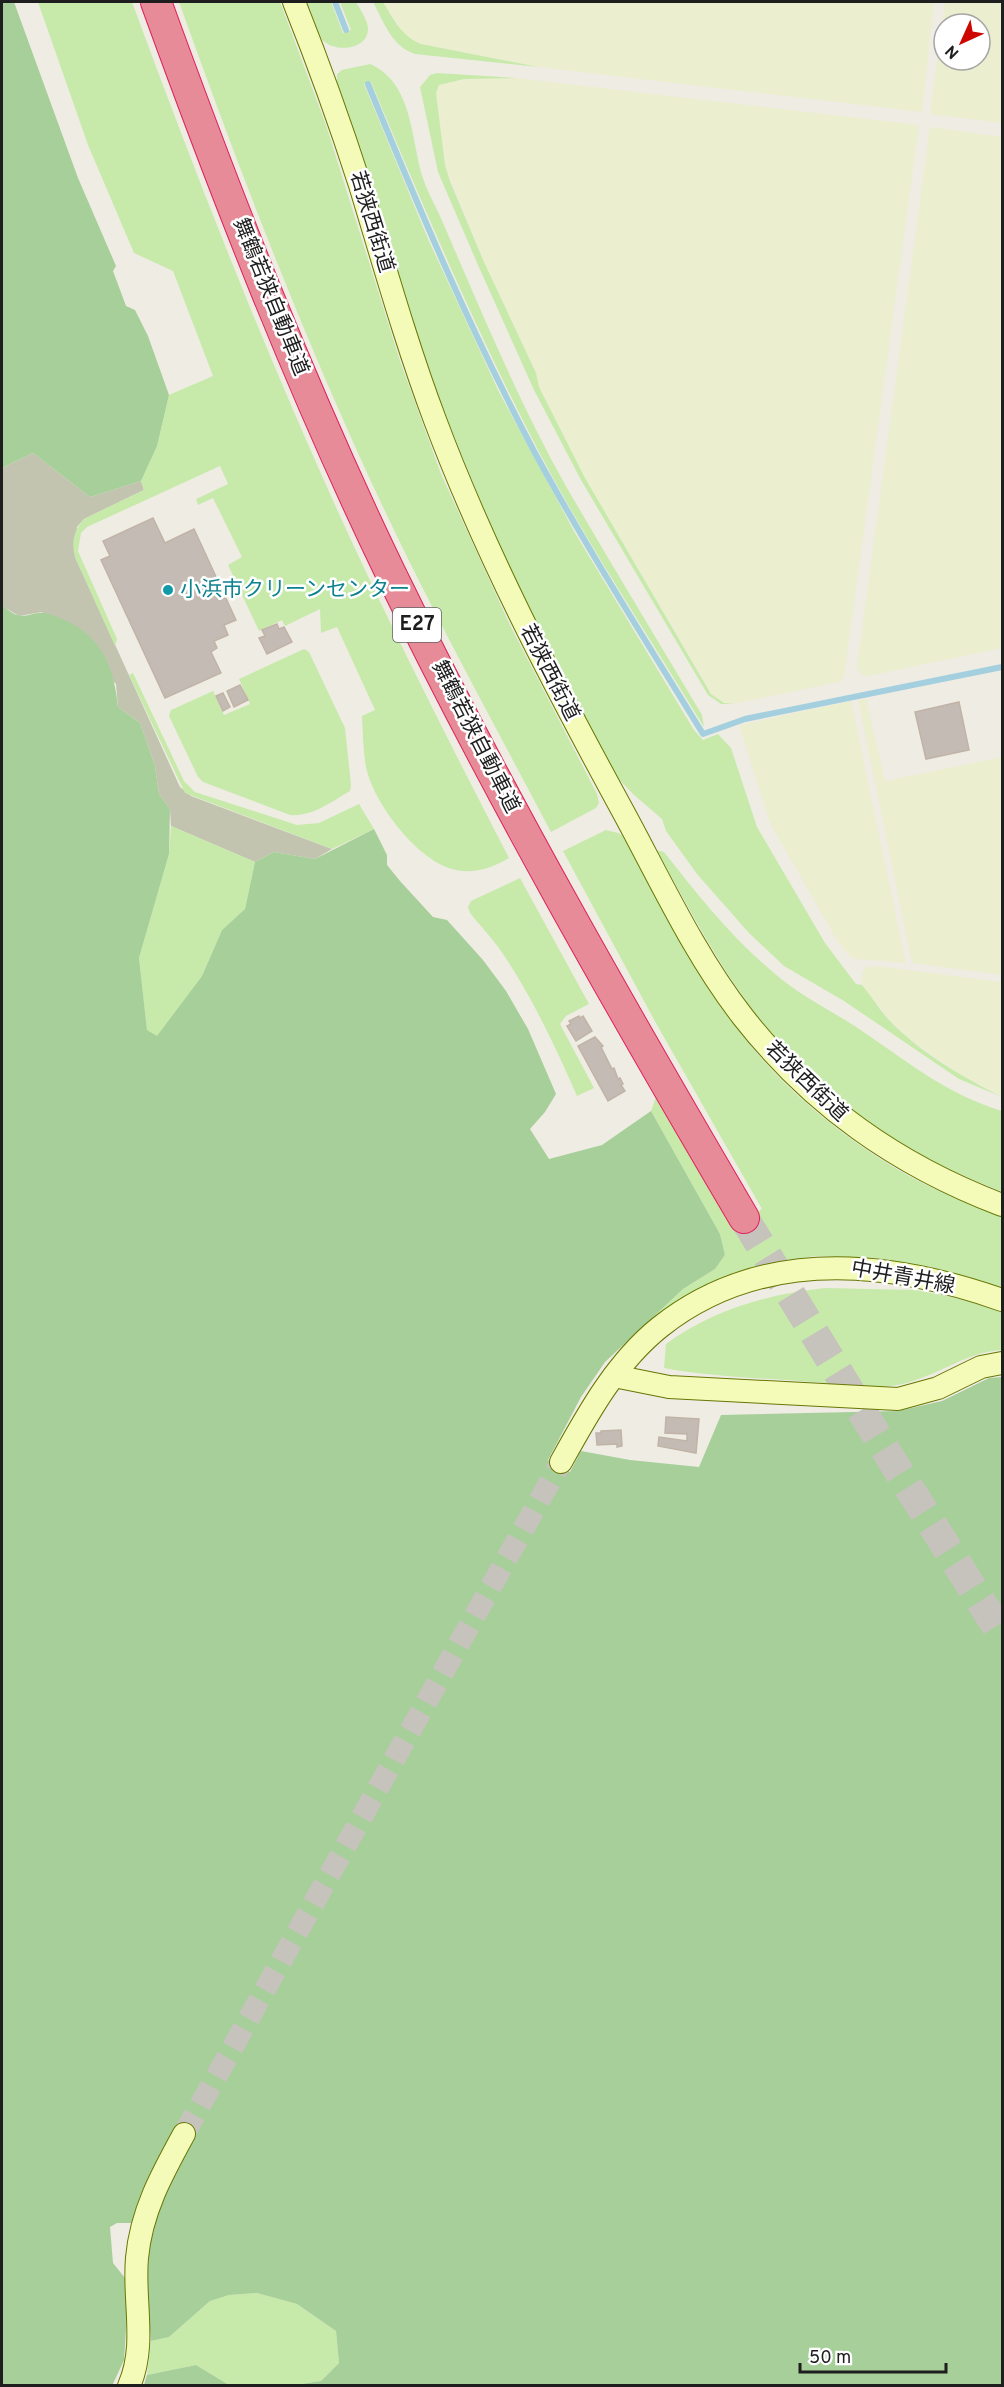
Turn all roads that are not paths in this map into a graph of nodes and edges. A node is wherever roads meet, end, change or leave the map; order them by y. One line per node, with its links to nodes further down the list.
1 (156, 2): 4 (highway, 舞鶴若狭自動車道 / E27)
2 (294, 2): 3 (street, 若狭西街道)
3 (1002, 1205)
4 (744, 1218)
5 (1002, 1300): 7 (street, 中井青井線)
6 (1002, 1363): 7 (street)
7 (614, 1376): 8 (street, 中井青井線)
8 (561, 1462)
9 (184, 2134): 10 (street)
10 (129, 2385)

